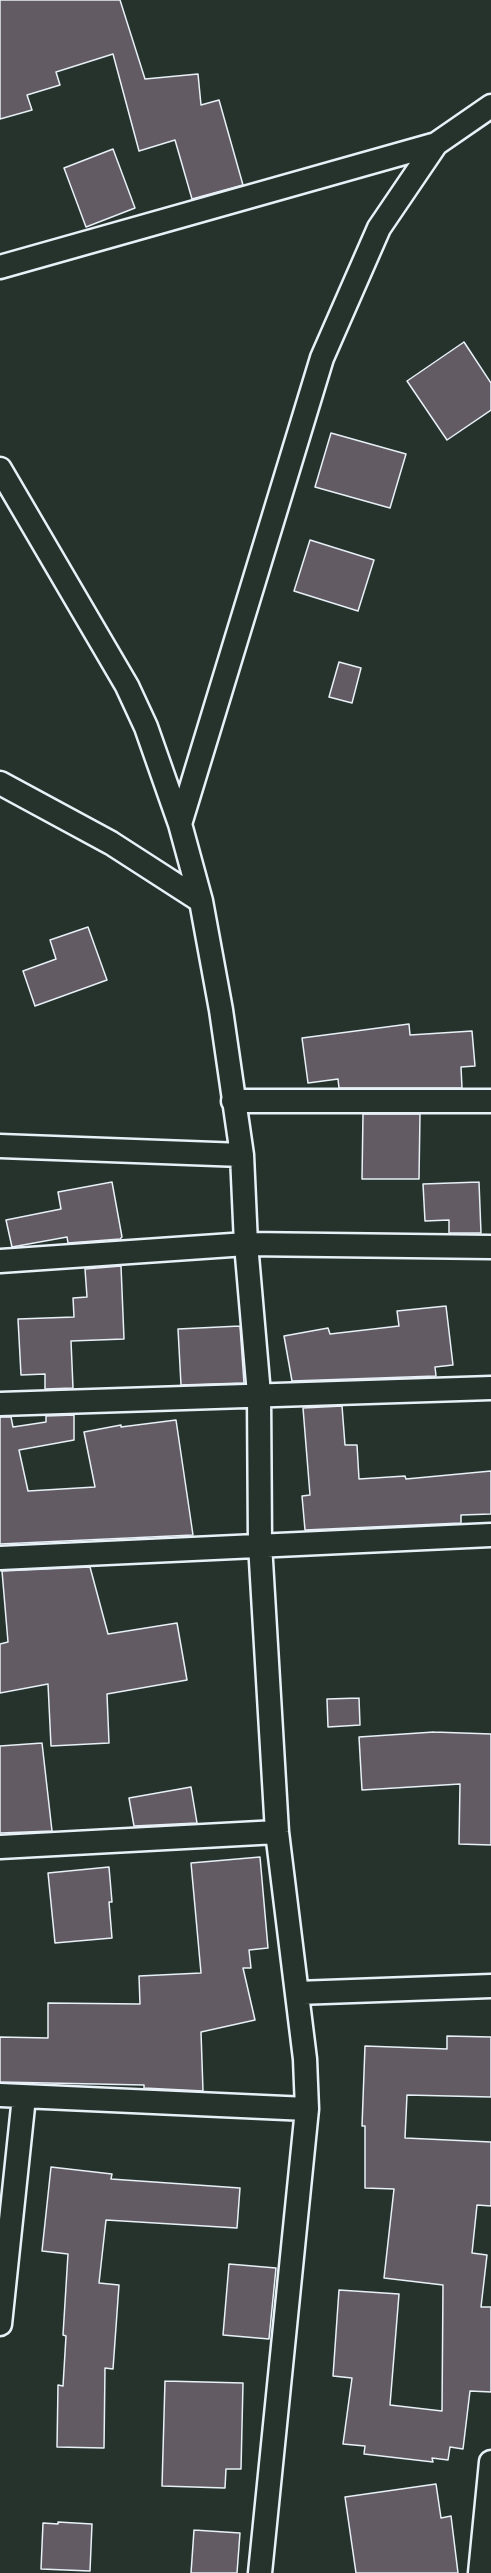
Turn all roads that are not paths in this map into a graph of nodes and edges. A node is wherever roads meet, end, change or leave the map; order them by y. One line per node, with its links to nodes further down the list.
1 (491, 106): 2 (street)
2 (436, 144): 3 (street); 6 (street)
3 (0, 267)
4 (0, 470): 6 (street)
5 (0, 783): 7 (street)
6 (180, 824): 7 (street)
7 (201, 901): 8 (street)
8 (233, 1101): 9 (street); 11 (street)
9 (491, 1101)
10 (0, 1146): 11 (street)
11 (242, 1155): 12 (street)
12 (246, 1245): 13 (street); 14 (street); 16 (street)
13 (491, 1248)
14 (0, 1261)
15 (491, 1389): 16 (street)
16 (259, 1395): 17 (street); 19 (street)
17 (0, 1404)
18 (491, 1535): 19 (street)
19 (260, 1544): 20 (street); 21 (street)
20 (0, 1558)
21 (277, 1832): 22 (street); 24 (street)
22 (0, 1847)
23 (491, 1986): 24 (street)
24 (297, 1993): 27 (street)
25 (0, 2095): 26 (street)
26 (24, 2097): 27 (street); 28 (street)
27 (307, 2109): 30 (street)
28 (0, 2324)
29 (491, 2462): 31 (street)
30 (260, 2573)
31 (480, 2573)

